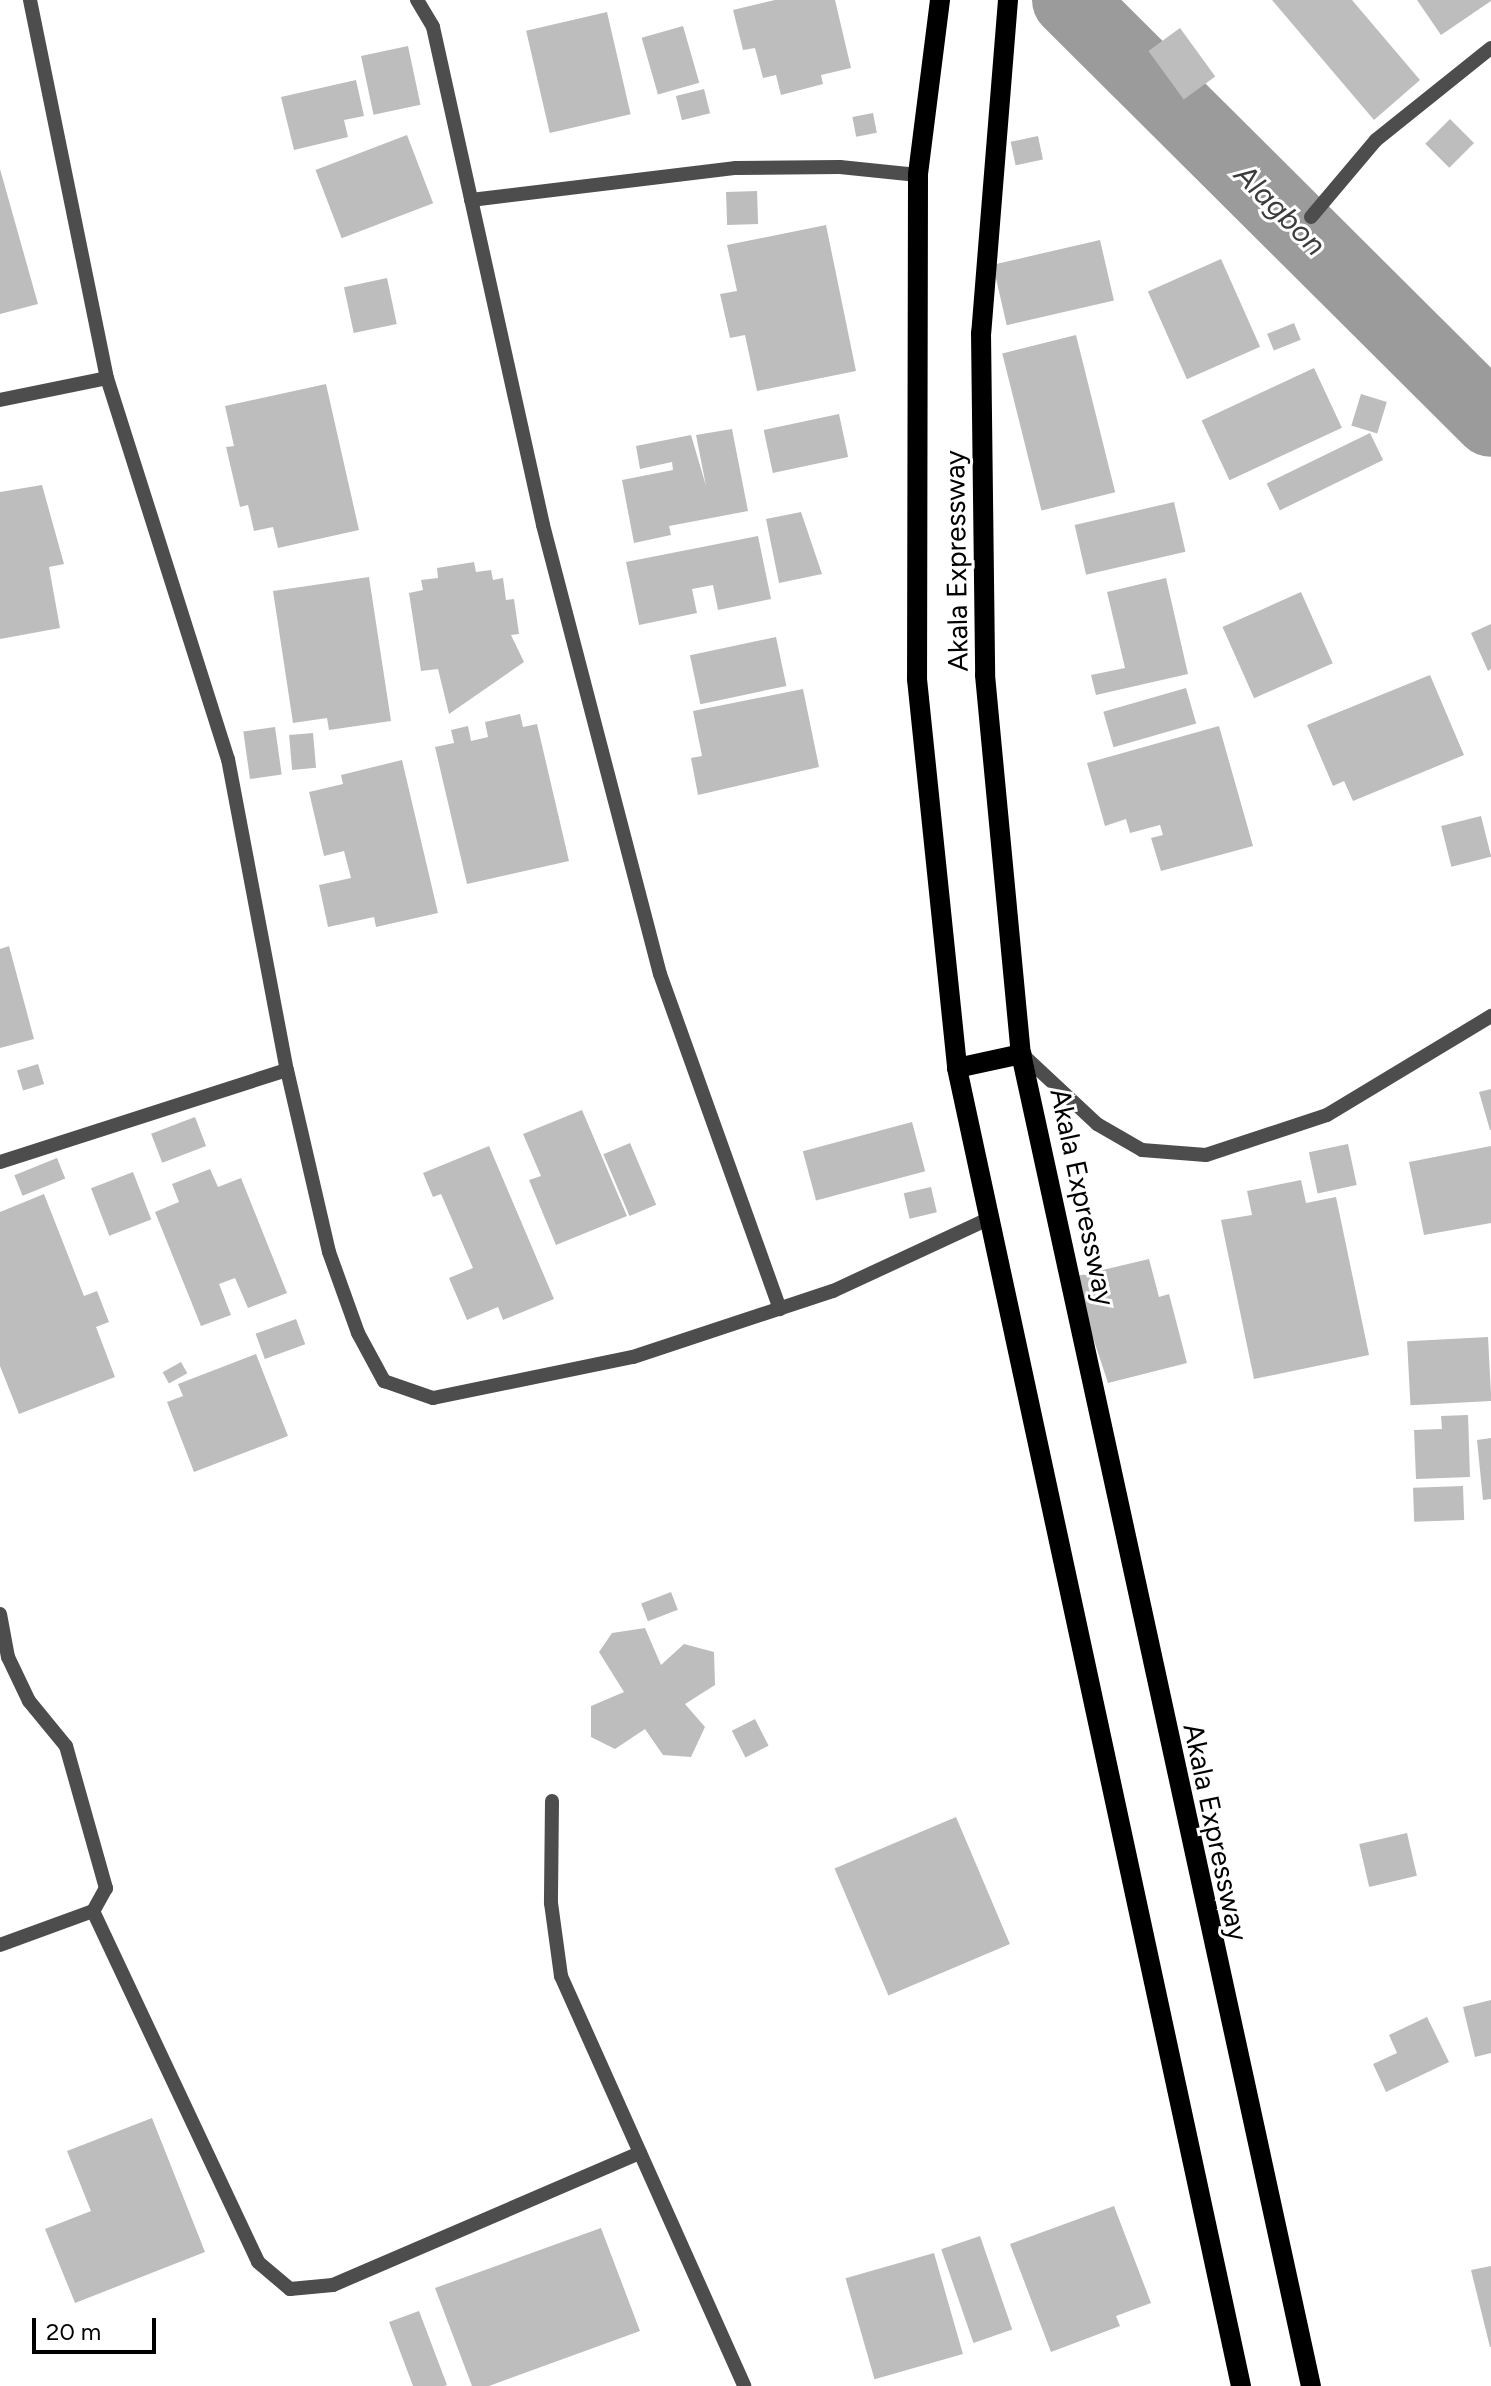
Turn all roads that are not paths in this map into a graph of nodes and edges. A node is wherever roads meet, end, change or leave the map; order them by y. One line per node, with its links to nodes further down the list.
1 (30, 0): 9 (street)
2 (417, 0): 7 (street)
3 (940, 0): 6 (main road, Akala Expressway)
4 (1008, 1): 12 (main road, Akala Expressway)
5 (1491, 48): 8 (street)
6 (918, 175): 7 (street); 13 (main road, Akala Expressway)
7 (471, 200): 17 (street)
8 (1311, 217)
9 (107, 378): 10 (street); 14 (street)
10 (0, 400)
11 (1491, 1016): 12 (street)
12 (1021, 1054): 13 (main road); 26 (main road, Akala Expressway)
13 (957, 1068): 16 (main road, Akala Expressway)
14 (287, 1070): 15 (street); 17 (street)
15 (0, 1162)
16 (986, 1220): 17 (street); 25 (main road, Akala Expressway)
17 (780, 1309)
18 (0, 1614): 19 (street)
19 (4, 1651): 21 (street)
20 (552, 1801): 23 (street)
21 (93, 1911): 22 (street); 23 (street)
22 (0, 1945)
23 (640, 2153): 24 (street)
24 (744, 2386)
25 (1241, 2386)
26 (1311, 2386)

